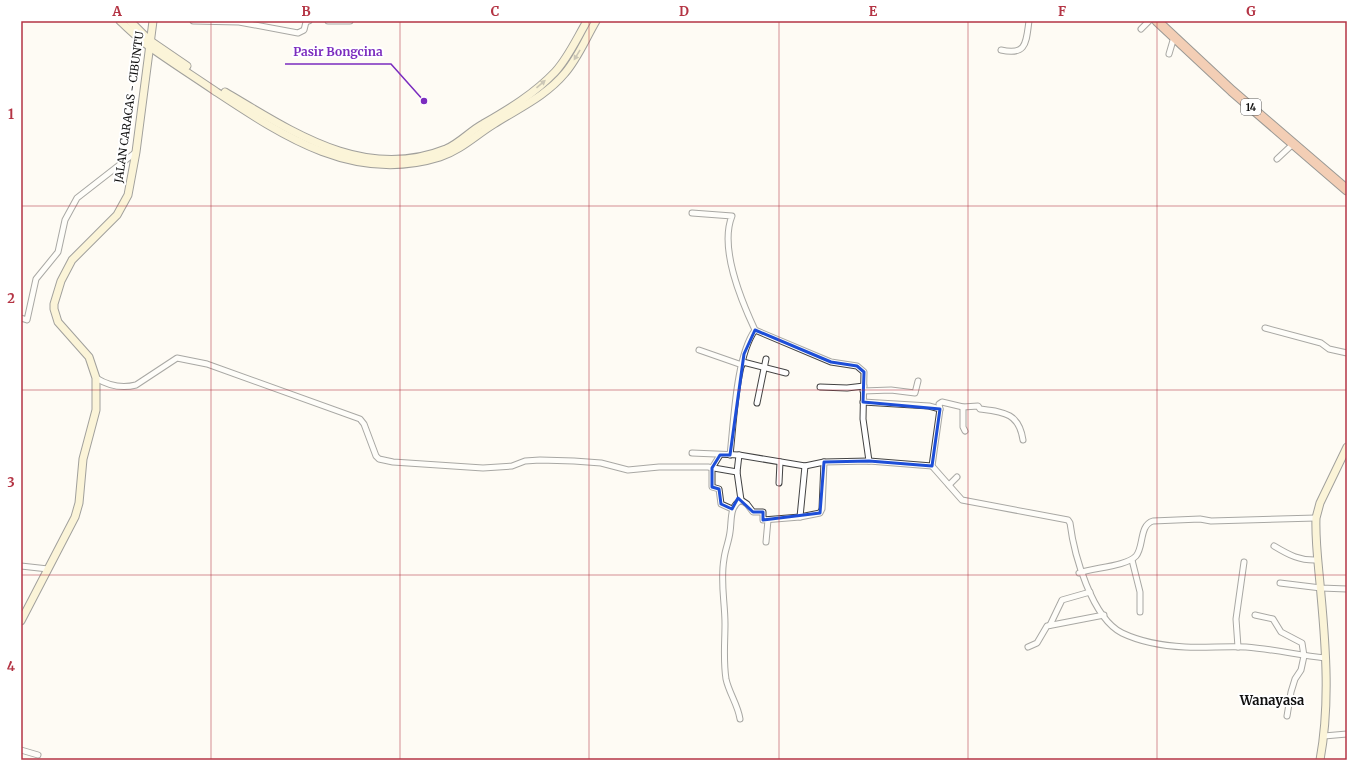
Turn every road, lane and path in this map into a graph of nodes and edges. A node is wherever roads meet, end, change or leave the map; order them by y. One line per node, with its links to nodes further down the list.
1 (120, 21): 16 (main road)
2 (130, 21): 16 (main road)
3 (152, 21): 16 (main road, JALAN CARACAS - CIBUNTU)
4 (193, 21): 5 (street)
5 (309, 21)
6 (328, 21): 13 (street)
7 (350, 21): 13 (street)
8 (587, 21): 16 (main road, one-way to 8)
9 (596, 21): 16 (main road, one-way to 16)
10 (1029, 21): 17 (street)
11 (1149, 21): 14 (street)
12 (1157, 21): 15 (highway, 14)
13 (342, 22)
14 (1141, 29)
15 (1174, 36): 18 (street); 19 (highway, 14)
16 (149, 43): 20 (main road, JALAN CARACAS - CIBUNTU)
17 (1001, 50)
18 (1169, 54)
19 (1293, 144): 21 (street); 22 (highway, 14)
20 (136, 152): 24 (street); 33 (main road, JALAN CARACAS - CIBUNTU)
21 (1277, 159)
22 (1347, 190)
23 (692, 213): 26 (street)
24 (21, 318)
25 (1265, 328): 28 (street)
26 (755, 330): 30 (street); 36 (street)
27 (698, 350): 30 (street)
28 (1347, 353)
29 (766, 358): 31 (street)
30 (742, 364): 31 (street); 46 (street)
31 (764, 367): 32 (street); 38 (street)
32 (786, 373)
33 (96, 378): 53 (street); 69 (main road, JALAN CARACAS - CIBUNTU)
34 (918, 381): 36 (street)
35 (820, 387): 36 (street)
36 (864, 389): 37 (street)
37 (863, 402): 40 (street); 48 (street)
38 (757, 404)
39 (963, 407): 40 (street); 41 (street); 42 (street)
40 (940, 409): 52 (street)
41 (965, 431)
42 (1023, 440)
43 (1347, 447): 61 (main road)
44 (692, 453): 45 (street)
45 (720, 455): 46 (street); 53 (street)
46 (730, 455): 47 (street)
47 (739, 455): 49 (street); 54 (street)
48 (868, 461): 50 (street); 52 (street)
49 (780, 462): 51 (street); 56 (street)
50 (824, 462): 51 (street); 60 (street)
51 (805, 466): 60 (street)
52 (932, 466): 57 (street)
53 (712, 468): 54 (street); 59 (street)
54 (737, 472): 58 (street)
55 (957, 477): 57 (street)
56 (779, 483)
57 (949, 485): 70 (street)
58 (741, 500): 59 (street); 62 (street)
59 (732, 509): 85 (street)
60 (800, 517): 62 (street)
61 (1316, 518): 65 (street); 66 (main road)
62 (768, 520): 63 (street)
63 (766, 542)
64 (1274, 546): 66 (street)
65 (1132, 560): 70 (street); 75 (street)
66 (1318, 560): 72 (main road)
67 (1244, 562): 81 (street)
68 (21, 566): 69 (street)
69 (48, 569): 78 (main road, JALAN CARACAS - CIBUNTU)
70 (1079, 573): 74 (street)
71 (1280, 583): 72 (street)
72 (1321, 588): 73 (street); 83 (main road)
73 (1347, 589)
74 (1090, 592): 76 (street); 79 (street)
75 (1140, 612)
76 (1104, 615): 79 (street); 81 (street)
77 (1255, 615): 82 (street)
78 (21, 621)
79 (1050, 625): 80 (street)
80 (1028, 647)
81 (1238, 647): 82 (street)
82 (1304, 656): 83 (street); 84 (street)
83 (1324, 658): 87 (main road)
84 (1287, 716)
85 (740, 719)
86 (1347, 734): 87 (street)
87 (1324, 736): 90 (main road)
88 (21, 750): 89 (street)
89 (38, 755)
90 (1320, 760)

